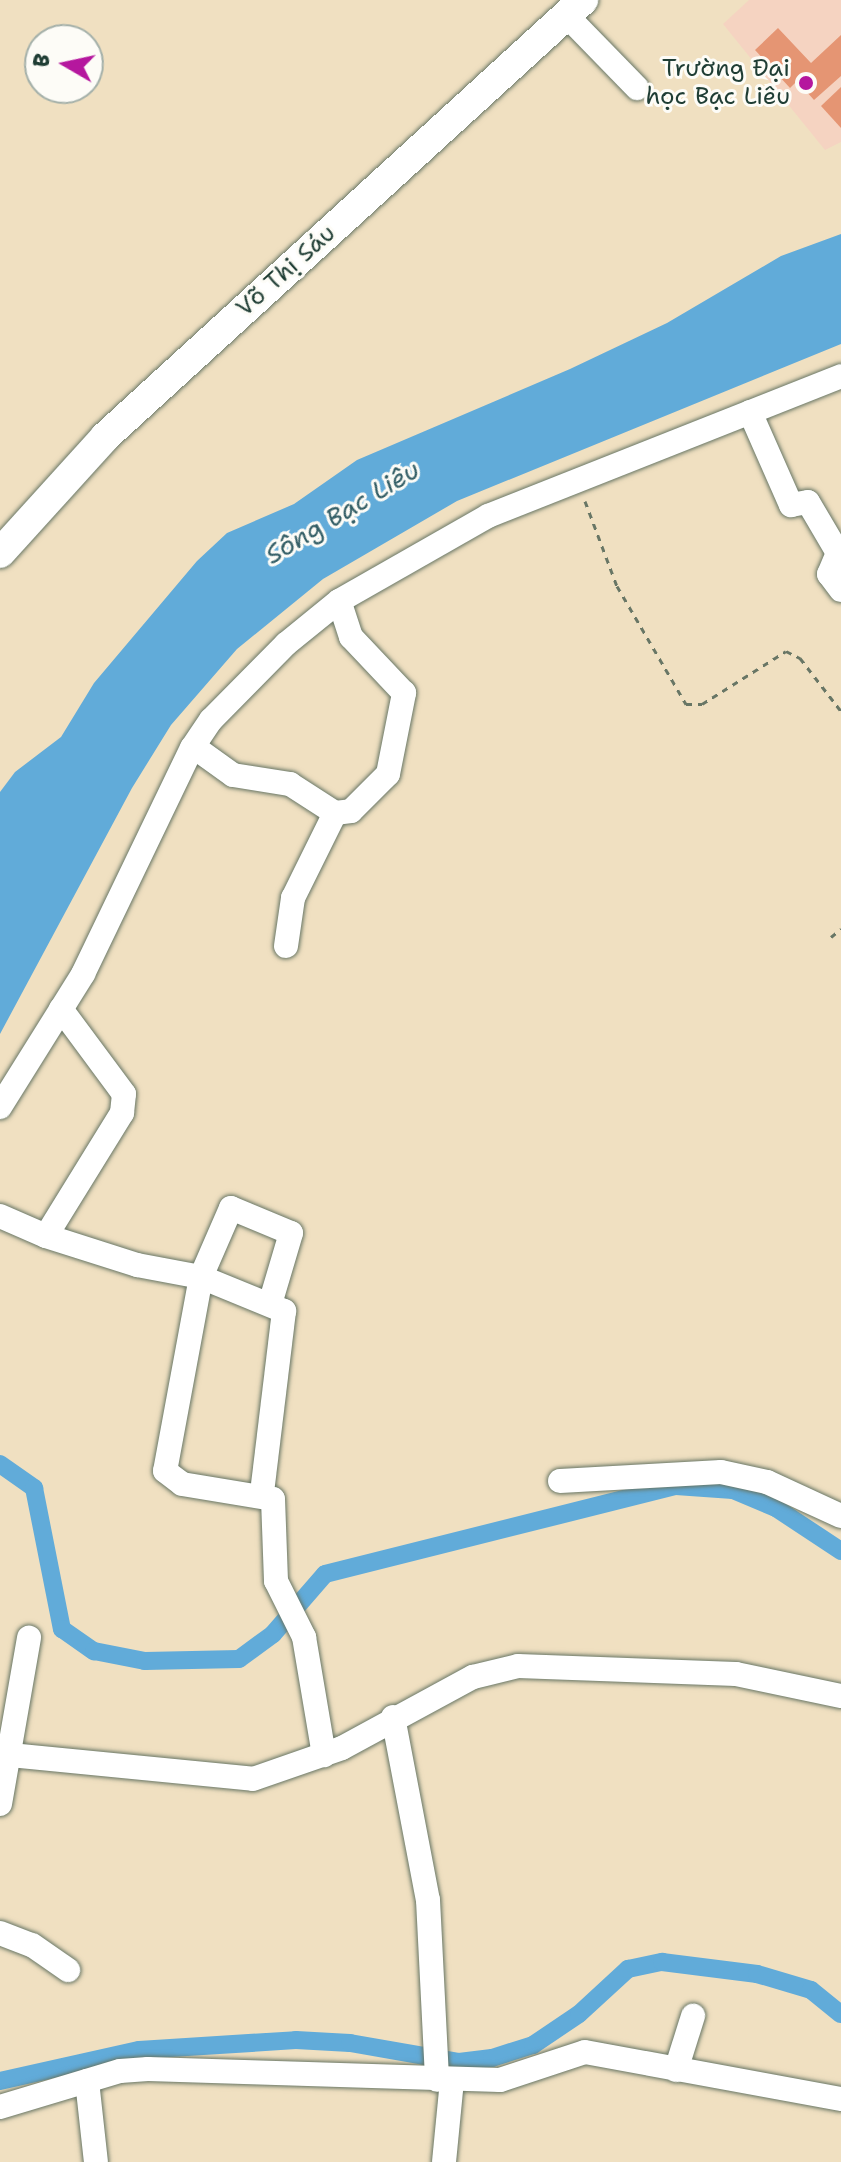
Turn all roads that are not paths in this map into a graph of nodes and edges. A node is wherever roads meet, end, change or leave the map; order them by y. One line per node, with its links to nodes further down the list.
1 (575, 8): 2 (street); 5 (main road, Võ Thị Sáu)
2 (637, 88)
3 (841, 376): 4 (street)
4 (750, 412): 6 (street); 7 (street)
5 (0, 553)
6 (841, 590)
7 (339, 601): 8 (street); 9 (street)
8 (194, 747): 9 (street); 11 (street)
9 (335, 813): 10 (street)
10 (286, 946)
11 (61, 1009): 12 (street); 14 (street)
12 (0, 1107)
13 (0, 1216): 14 (street)
14 (46, 1236): 15 (street)
15 (201, 1277): 16 (street); 16 (street); 18 (street)
16 (270, 1304): 18 (street)
17 (560, 1481): 19 (street)
18 (262, 1494): 24 (street)
19 (841, 1516)
20 (29, 1637): 23 (street)
21 (841, 1696): 22 (street)
22 (393, 1717): 24 (street); 29 (street)
23 (4, 1755): 24 (street); 25 (street)
24 (324, 1755)
25 (0, 1804)
26 (0, 1933): 27 (street)
27 (68, 1970)
28 (693, 2016): 30 (street)
29 (441, 2069): 30 (street); 31 (street); 35 (street)
30 (676, 2070): 32 (street)
31 (87, 2081): 33 (street); 34 (street)
32 (841, 2099)
33 (0, 2107)
34 (96, 2162)
35 (444, 2162)

